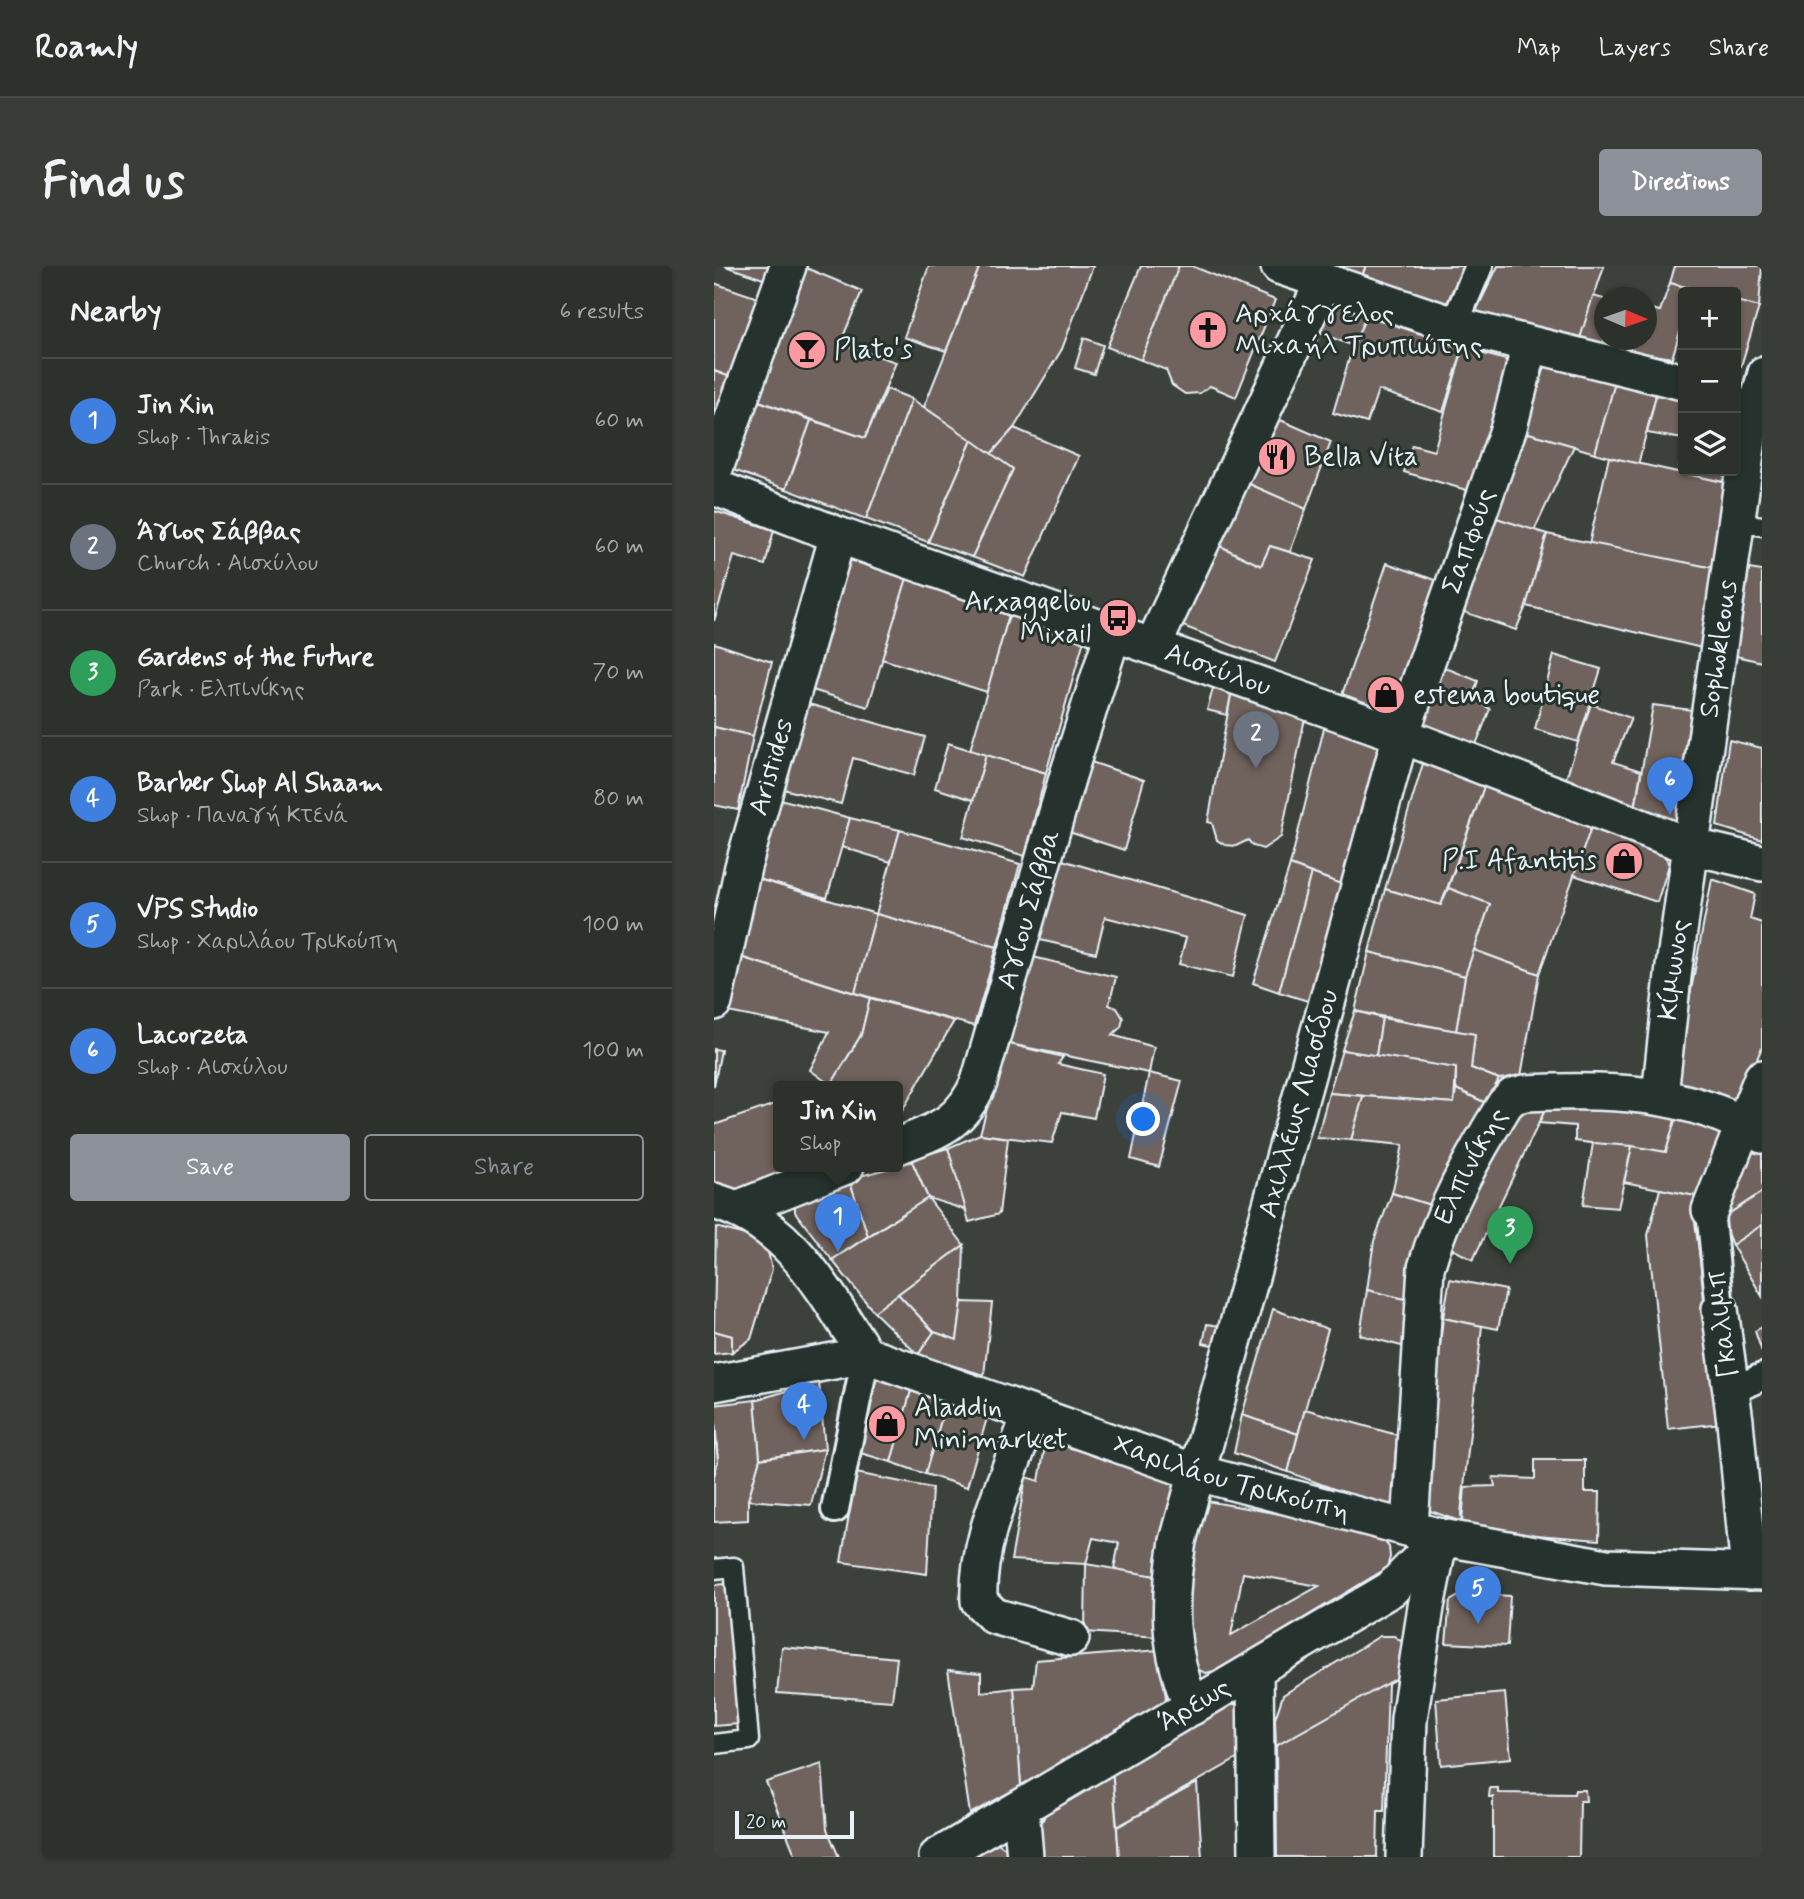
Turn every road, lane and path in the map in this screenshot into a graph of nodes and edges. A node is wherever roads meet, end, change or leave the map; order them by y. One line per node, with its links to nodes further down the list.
1 (788, 266): 10 (street)
2 (1279, 266): 4 (street)
3 (1479, 266): 5 (street)
4 (1323, 282): 5 (street); 15 (street)
5 (1454, 325): 6 (street)
6 (1530, 345): 8 (street); 16 (street, Σαπφούς)
7 (1762, 371): 9 (street, Sophokleous)
8 (1678, 381)
9 (1750, 405): 12 (street, Sophokleous)
10 (714, 471)
11 (714, 488): 13 (street, Αισχύλου)
12 (1749, 524): 17 (street, Sophokleous)
13 (838, 535): 14 (street, Αισχύλου); 19 (street, Aristides)
14 (1113, 633): 15 (street, Αισχύλου); 23 (street, Αγίου Σάββα)
15 (1153, 646): 16 (street, Αισχύλου)
16 (1401, 735): 17 (street, Αισχύλου); 33 (street, Αχιλλέως Λιασίδου)
17 (1690, 846): 18 (street, Αισχύλου); 21 (street, Κίμωνος)
18 (1762, 863)
19 (714, 1002)
20 (1762, 1078): 22 (street, Γκαλιμπ)
21 (1660, 1095): 22 (street, Ελπινίκης); 35 (street, Ελπινίκης)
22 (1753, 1129): 26 (street, Γκαλιμπ)
23 (903, 1144)
24 (827, 1172): 25 (street)
25 (727, 1204): 28 (street)
26 (1710, 1210): 27 (street, Γκαλιμπ)
27 (1720, 1309): 31 (street, Γκαλιμπ)
28 (866, 1355): 30 (street); 32 (street, Χαριλάου Τρικούπη); 34 (street)
29 (1762, 1377): 31 (street)
30 (714, 1383)
31 (1731, 1391): 37 (street, Γκαλιμπ)
32 (1031, 1414): 33 (street, Χαριλάου Τρικούπη); 38 (street)
33 (1198, 1473): 35 (street, Χαριλάου Τρικούπη); 40 (street, Αχιλλέως Λιασίδου)
34 (835, 1509)
35 (1425, 1532): 37 (street, Χαριλάου Τρικούπη); 39 (street, Άρεως); 46 (street, Ελπινίκης)
36 (714, 1569): 41 (lane)
37 (1755, 1572)
38 (1071, 1638)
39 (1255, 1670): 40 (street, Άρεως); 45 (street)
40 (1192, 1707): 42 (street, Άρεως)
41 (714, 1744)
42 (1021, 1809): 43 (street, Άρεως); 44 (street)
43 (937, 1857)
44 (1025, 1857)
45 (1257, 1857)
46 (1404, 1857)

